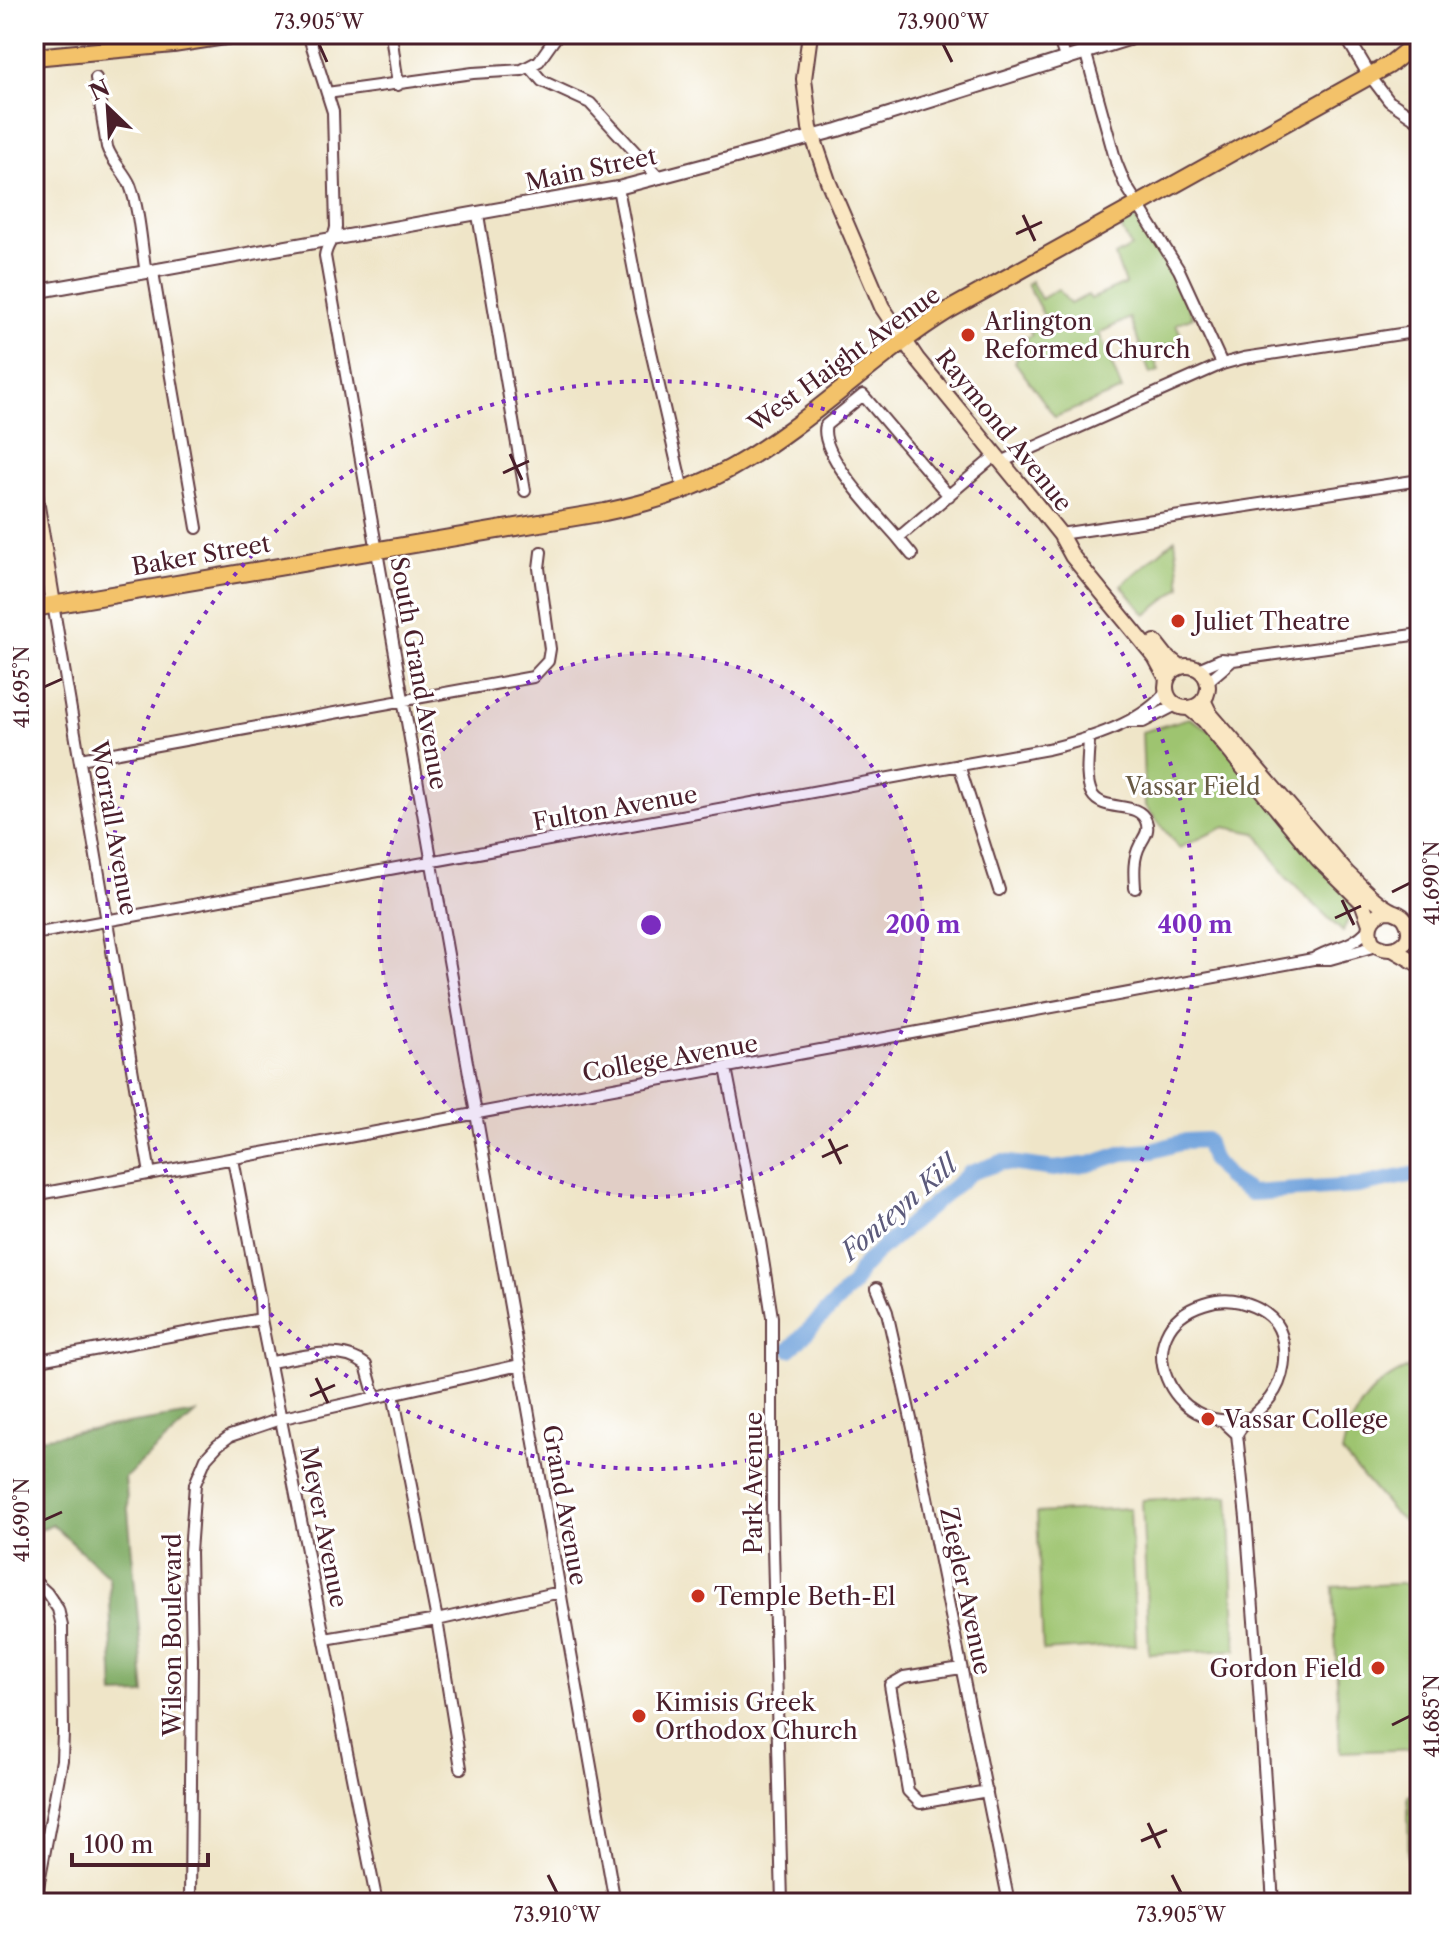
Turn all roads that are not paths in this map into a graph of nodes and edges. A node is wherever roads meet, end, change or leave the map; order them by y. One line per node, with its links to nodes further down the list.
1 (238, 34): 11 (highway)
2 (308, 34): 17 (street, South Grand Avenue)
3 (391, 34): 16 (street)
4 (558, 34): 13 (street)
5 (810, 34): 19 (main road, Raymond Avenue)
6 (1057, 34): 12 (street)
7 (1144, 34): 10 (street, Main Street)
8 (1345, 34): 14 (street)
9 (1420, 40): 14 (highway, West Haight Avenue)
10 (1086, 54): 12 (street, Main Street); 22 (street)
11 (34, 57)
12 (1066, 60): 19 (street, Main Street)
13 (530, 67): 16 (street); 20 (street)
14 (1370, 76): 18 (street); 22 (highway, West Haight Avenue)
15 (96, 78): 25 (street)
16 (398, 85): 17 (street)
17 (327, 93): 24 (street, South Grand Avenue)
18 (1420, 122)
19 (812, 137): 20 (street, Main Street); 28 (main road, Raymond Avenue)
20 (659, 178): 21 (street, Main Street)
21 (618, 188): 23 (street, Main Street); 33 (street)
22 (1138, 205): 28 (highway, West Haight Avenue); 29 (street)
23 (478, 215): 24 (street, Main Street); 34 (street)
24 (331, 241): 25 (street, Main Street); 40 (street, South Grand Avenue)
25 (150, 273): 26 (street, Main Street); 36 (street)
26 (34, 292)
27 (1420, 331): 29 (street)
28 (904, 341): 30 (main road, Raymond Avenue); 33 (highway, West Haight Avenue)
29 (1222, 364): 30 (street)
30 (998, 459): 35 (street); 37 (main road, Raymond Avenue)
31 (1420, 480): 37 (street)
32 (34, 488): 38 (main road, Worrall Avenue)
33 (683, 490): 40 (highway, West Haight Avenue)
34 (525, 491)
35 (949, 496): 39 (street); 39 (street)
36 (197, 528)
37 (1060, 534): 47 (main road, Raymond Avenue); 50 (main road, Raymond Avenue)
38 (38, 538): 43 (main road, Worrall Avenue)
39 (898, 538): 42 (street)
40 (376, 550): 43 (highway, Baker Street); 51 (street, South Grand Avenue)
41 (541, 552): 51 (street)
42 (912, 555)
43 (53, 604): 44 (highway, Baker Street); 56 (street, Worrall Avenue)
44 (34, 608)
45 (1420, 634): 46 (street)
46 (1233, 660): 48 (street); 49 (street)
47 (1180, 667): 48 (main road); 50 (main road)
48 (1198, 669): 49 (main road)
49 (1207, 682): 52 (main road)
50 (1167, 686): 53 (main road); 54 (street, Fulton Avenue)
51 (403, 700): 56 (street); 58 (street, South Grand Avenue)
52 (1203, 700): 53 (main road); 61 (main road)
53 (1183, 706): 54 (street, Fulton Avenue); 63 (main road)
54 (1126, 722): 55 (street, Fulton Avenue)
55 (1089, 737): 57 (street, Fulton Avenue); 59 (street)
56 (80, 759): 62 (street, Worrall Avenue)
57 (959, 765): 58 (street, Fulton Avenue); 60 (street)
58 (432, 862): 62 (street, Fulton Avenue); 72 (street, South Grand Avenue)
59 (1135, 888)
60 (999, 890)
61 (1391, 911): 63 (main road); 65 (main road)
62 (107, 922): 64 (street, Fulton Avenue); 74 (street, Worrall Avenue)
63 (1369, 926): 66 (main road); 69 (street, College Avenue)
64 (34, 934)
65 (1408, 935): 67 (main road); 68 (main road)
66 (1376, 946): 67 (main road); 69 (street, College Avenue)
67 (1394, 950): 70 (main road)
68 (1420, 954)
69 (1313, 959): 71 (street, College Avenue)
70 (1420, 965)
71 (726, 1068): 72 (street, College Avenue); 98 (street, Park Avenue)
72 (476, 1114): 73 (street, College Avenue); 80 (street, Grand Avenue)
73 (233, 1159): 74 (street, College Avenue); 77 (street, Meyer Avenue)
74 (150, 1174): 75 (street, College Avenue)
75 (34, 1195)
76 (877, 1288): 91 (street, Ziegler Avenue)
77 (261, 1319): 78 (street); 79 (street, Meyer Avenue)
78 (34, 1361)
79 (271, 1362): 82 (street); 83 (street, Meyer Avenue)
80 (520, 1365): 81 (street, Wilson Boulevard); 88 (street, Grand Avenue)
81 (393, 1393): 82 (street, Wilson Boulevard); 89 (street)
82 (375, 1397): 83 (street, Wilson Boulevard)
83 (283, 1418): 90 (street, Meyer Avenue); 95 (street, Wilson Boulevard)
84 (1247, 1418): 85 (street); 85 (street); 86 (street)
85 (1224, 1422): 86 (street)
86 (1237, 1434): 100 (street)
87 (34, 1581): 94 (street)
88 (560, 1592): 89 (street); 97 (street, Grand Avenue)
89 (437, 1620): 90 (street); 92 (street)
90 (325, 1639): 96 (street, Meyer Avenue)
91 (961, 1668): 93 (street, Ziegler Avenue); 93 (street)
92 (461, 1768)
93 (987, 1791): 99 (street, Ziegler Avenue)
94 (35, 1903)
95 (190, 1903)
96 (377, 1903)
97 (615, 1903)
98 (782, 1903)
99 (1009, 1903)
100 (1273, 1903)

